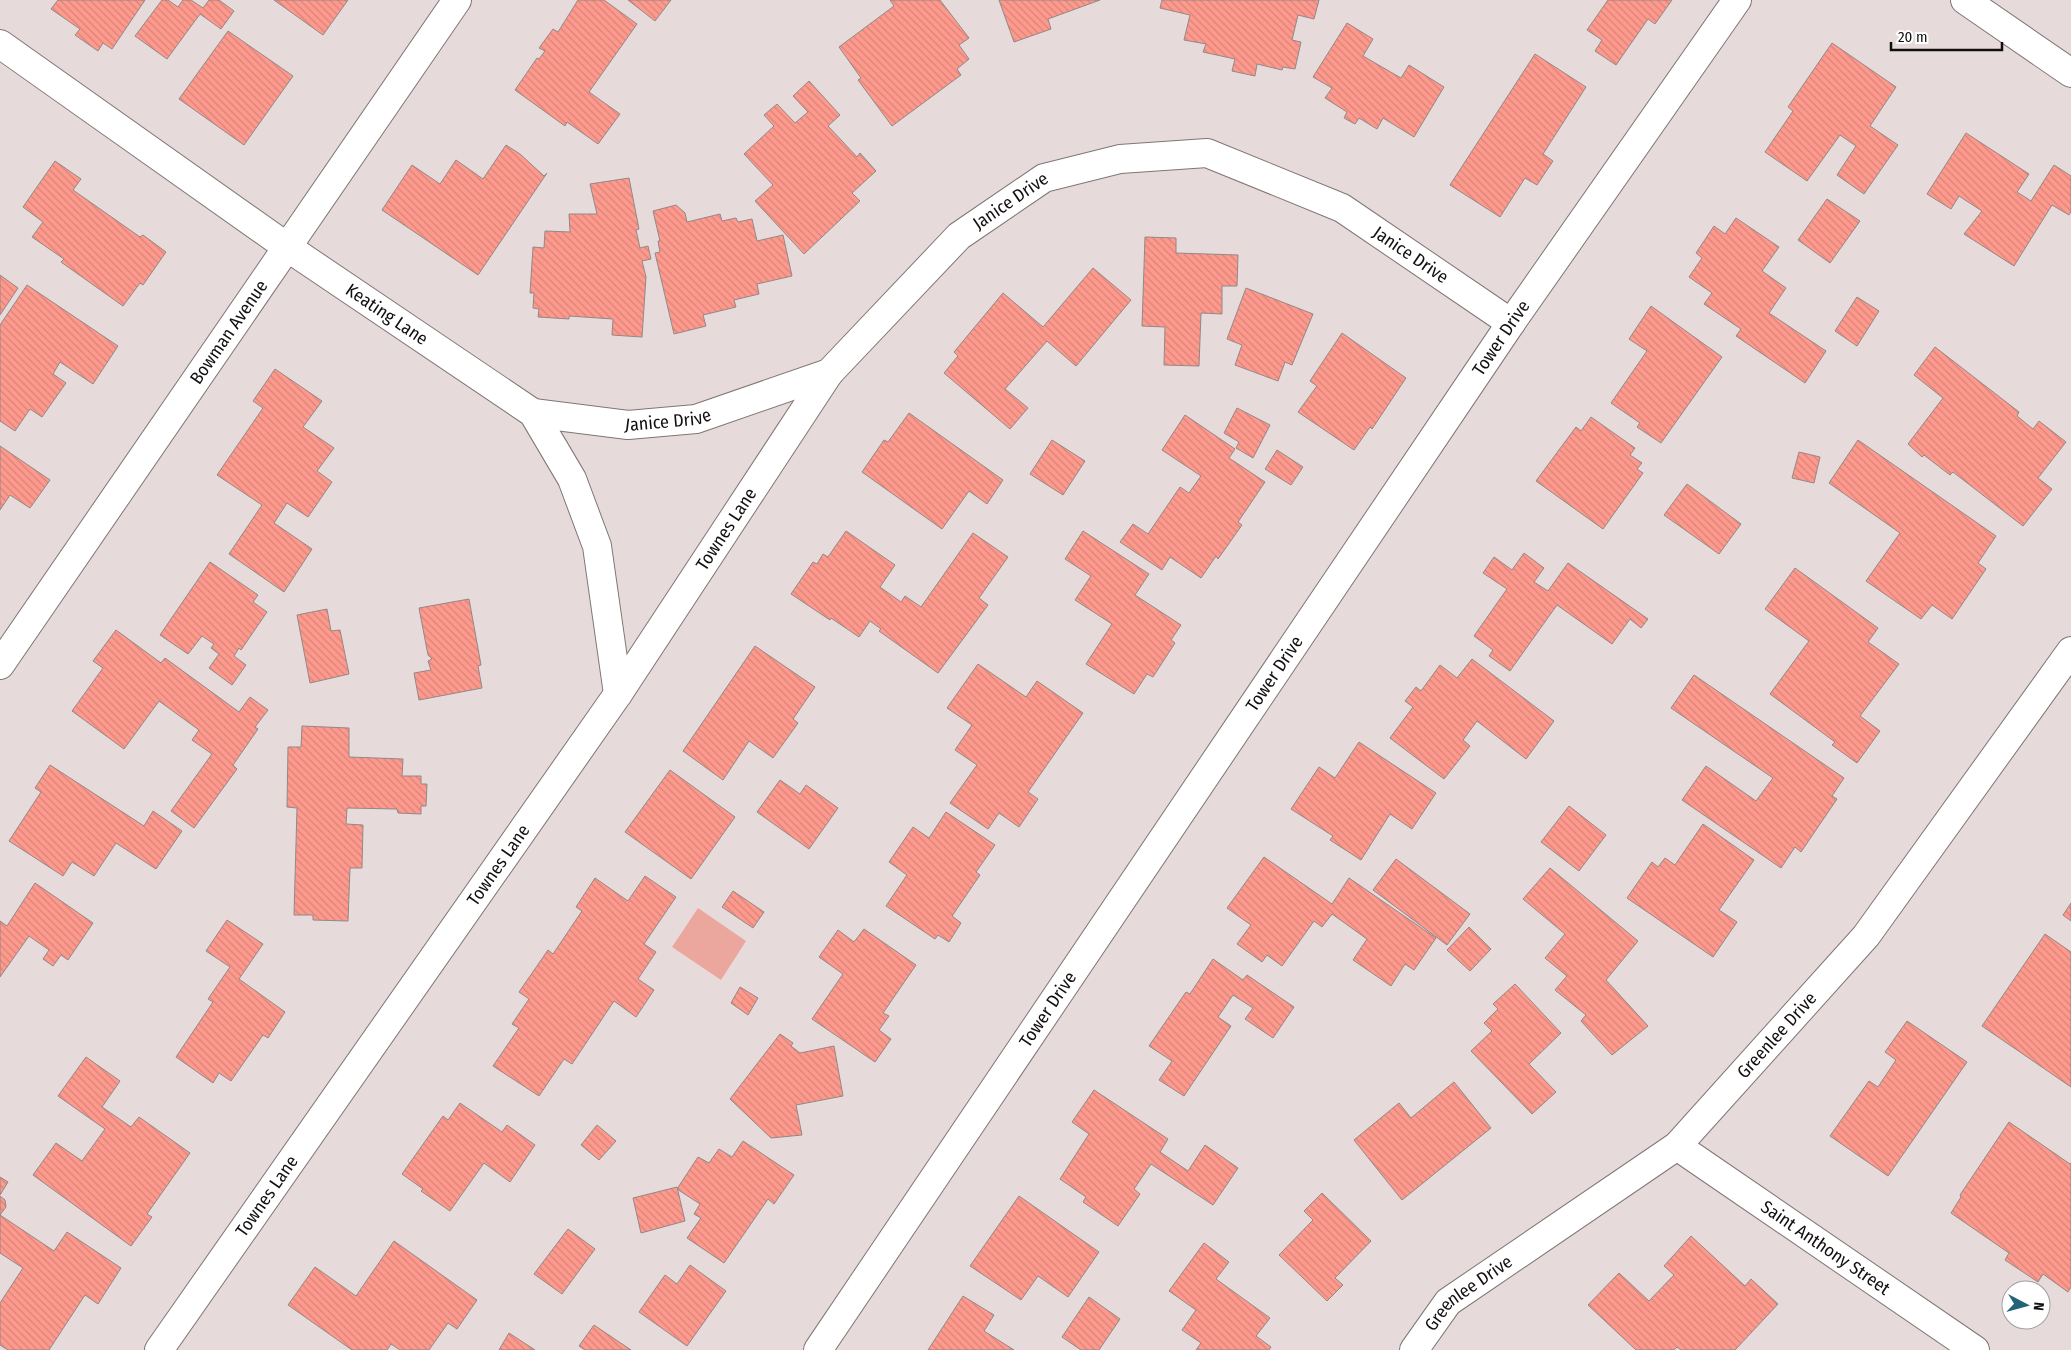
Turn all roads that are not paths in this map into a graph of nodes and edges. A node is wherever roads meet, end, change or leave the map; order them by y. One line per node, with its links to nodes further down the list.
1 (457, 0): 6 (street, Bowman Avenue)
2 (1737, 0): 7 (street, Tower Drive)
3 (1965, 0): 5 (street)
4 (0, 44): 6 (street, Keating Lane)
5 (2071, 73)
6 (287, 247): 9 (street, Keating Lane); 11 (street, Bowman Avenue)
7 (1511, 323): 8 (street, Janice Drive); 15 (street, Tower Drive)
8 (828, 373): 9 (street, Janice Drive); 12 (street, Townes Lane)
9 (533, 413): 12 (street, Keating Lane)
10 (2071, 651): 13 (street, Greenlee Drive)
11 (0, 665)
12 (618, 694): 14 (street, Townes Lane)
13 (1677, 1146): 16 (street, Greenlee Drive); 17 (street, Saint Anthony Street)
14 (159, 1350)
15 (818, 1350)
16 (1414, 1350)
17 (1975, 1350)

